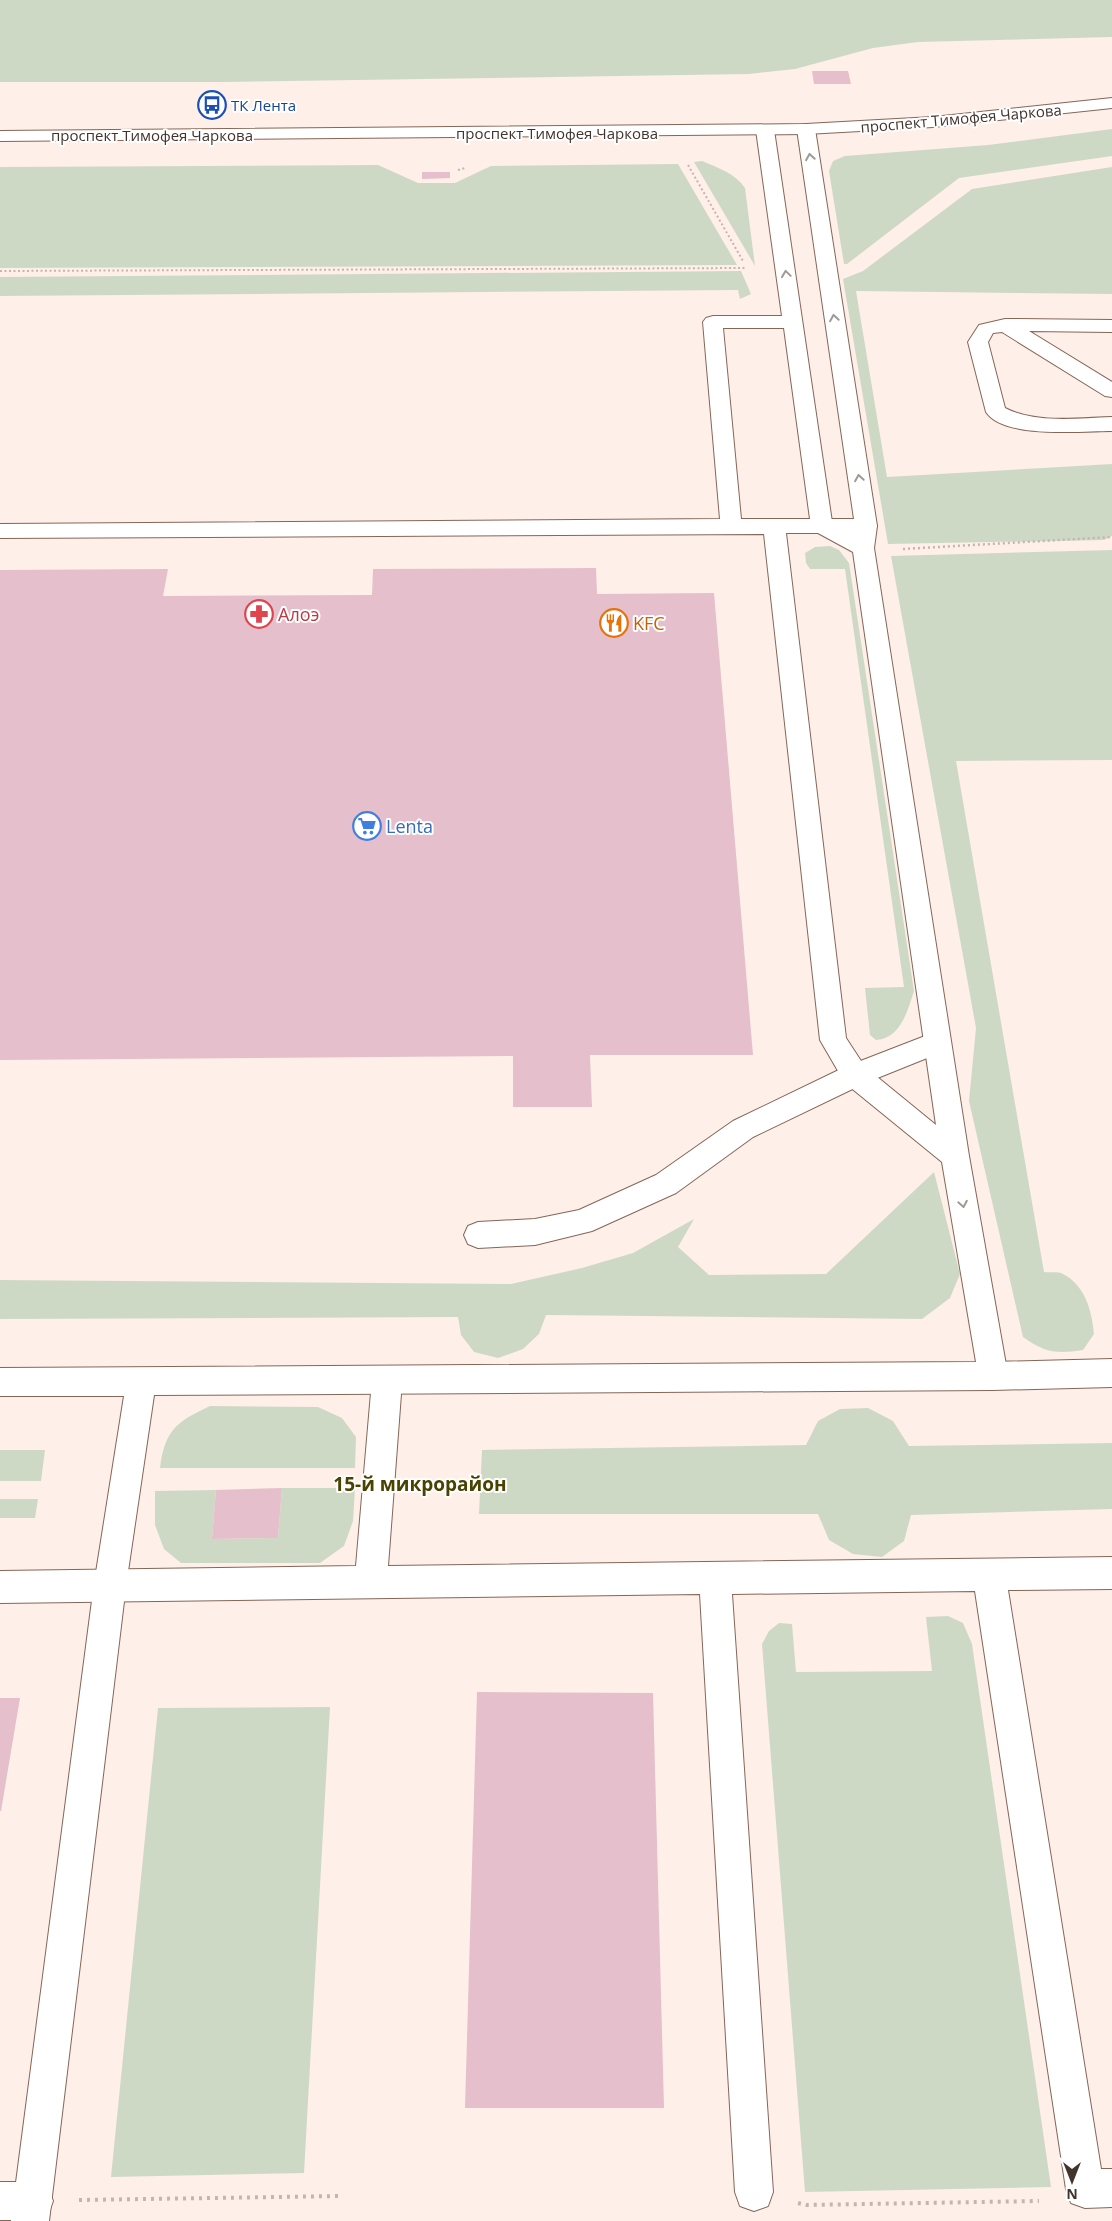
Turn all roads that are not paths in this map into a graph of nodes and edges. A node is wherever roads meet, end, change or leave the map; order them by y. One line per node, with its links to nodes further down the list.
1 (1112, 103): 2 (street, проспект Тимофея Чаркова)
2 (806, 129): 3 (street, проспект Тимофея Чаркова); 14 (street, one-way to 2)
3 (765, 130): 4 (street, проспект Тимофея Чаркова); 5 (street, one-way to 3)
4 (0, 136)
5 (792, 322): 10 (street); 12 (street)
6 (1005, 325): 7 (street); 8 (street); 9 (street)
7 (1112, 326)
8 (1112, 391)
9 (1112, 424)
10 (731, 526): 11 (street); 13 (street)
11 (774, 526): 12 (street); 16 (street)
12 (822, 526): 14 (street)
13 (0, 531)
14 (864, 537): 15 (street)
15 (938, 1042): 16 (street); 17 (street)
16 (855, 1075): 17 (street); 18 (street)
17 (955, 1156): 20 (street, one-way to 20)
18 (478, 1235)
19 (1112, 1373): 20 (street)
20 (994, 1376): 22 (street)
21 (141, 1380): 22 (street); 23 (street); 28 (street)
22 (387, 1380): 27 (street)
23 (0, 1382)
24 (1112, 1573): 25 (street)
25 (989, 1575): 26 (street); 30 (street)
26 (715, 1578): 27 (street); 31 (street)
27 (371, 1582): 28 (street)
28 (110, 1585): 29 (street); 32 (street)
29 (0, 1586)
30 (1112, 2188)
31 (754, 2192)
32 (21, 2208)

